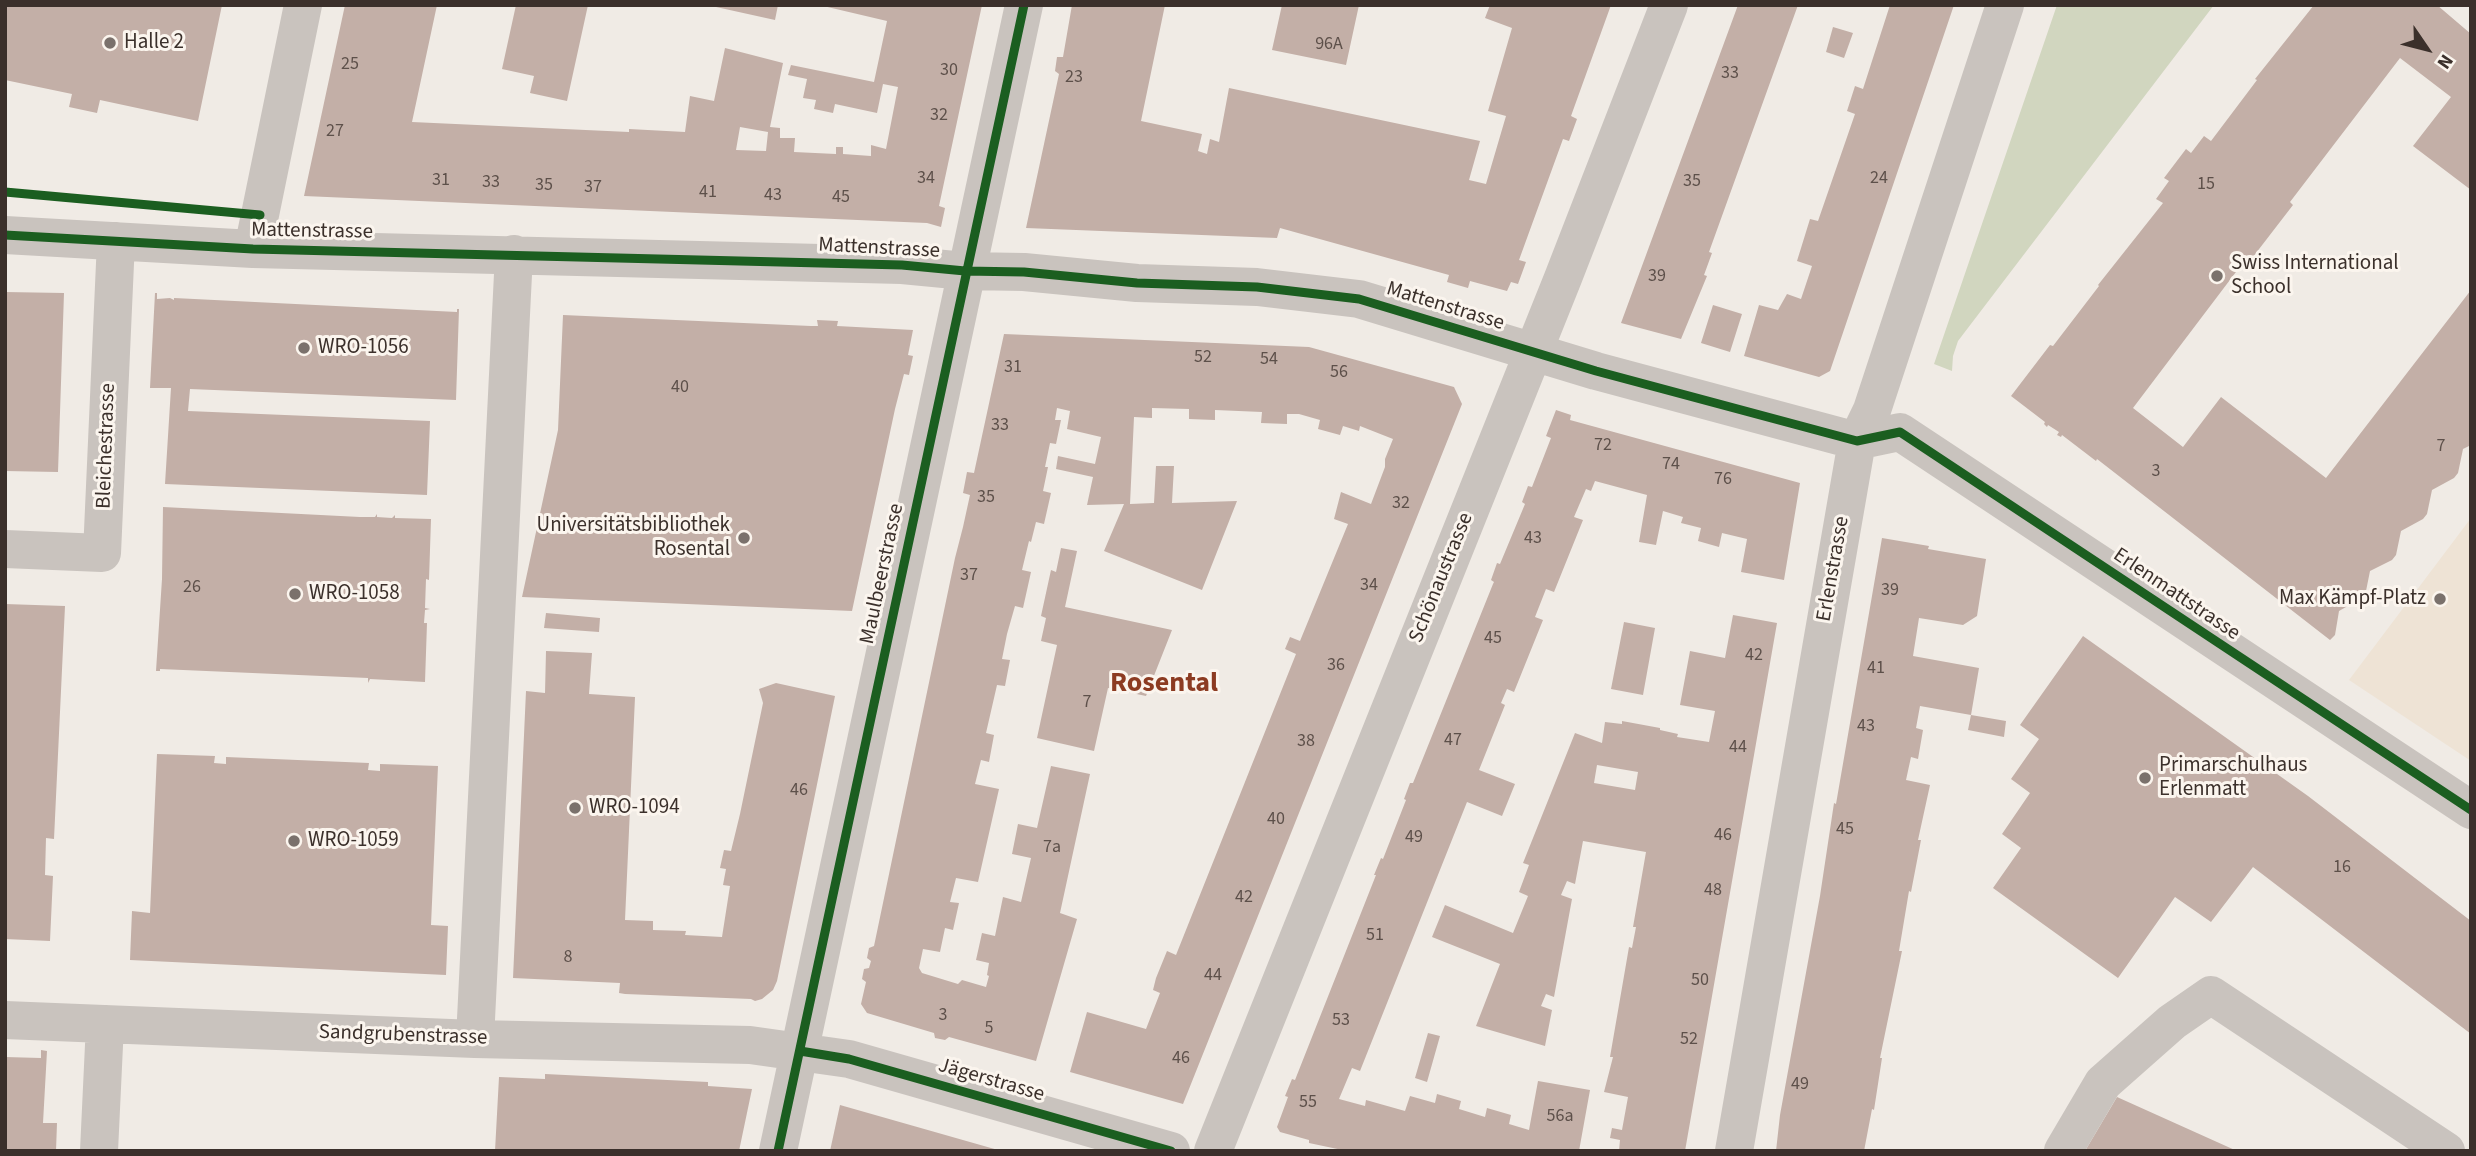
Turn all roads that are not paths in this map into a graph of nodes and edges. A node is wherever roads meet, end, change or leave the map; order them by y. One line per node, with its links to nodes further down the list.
1 (303, 5): 7 (street)
2 (1024, 5): 9 (street, Maulbeerstrasse)
3 (1669, 5): 10 (street, Schönaustrasse)
4 (2005, 5): 11 (street, Erlenstrasse)
5 (5, 235): 6 (street, Mattenstrasse)
6 (116, 241): 7 (street, Mattenstrasse); 12 (street, Bleichestrasse)
7 (253, 249): 8 (street, Mattenstrasse)
8 (514, 254): 9 (street, Mattenstrasse); 16 (street)
9 (965, 271): 10 (street, Mattenstrasse); 17 (street, Maulbeerstrasse)
10 (1532, 353): 11 (street, Mattenstrasse); 21 (street, Schönaustrasse)
11 (1857, 441): 13 (street, Erlenmattstrasse); 22 (street, Erlenstrasse)
12 (5, 550)
13 (2471, 810)
14 (5, 1020): 15 (street, Sandgrubenstrasse)
15 (105, 1024): 16 (street, Sandgrubenstrasse); 18 (street)
16 (475, 1039): 17 (street, Sandgrubenstrasse)
17 (800, 1051): 19 (street, Maulbeerstrasse); 20 (street, Jägerstrasse)
18 (99, 1151)
19 (778, 1151)
20 (1171, 1151)
21 (1213, 1151)
22 (1734, 1151)
23 (2063, 1151): 24 (street)
24 (2446, 1151)

